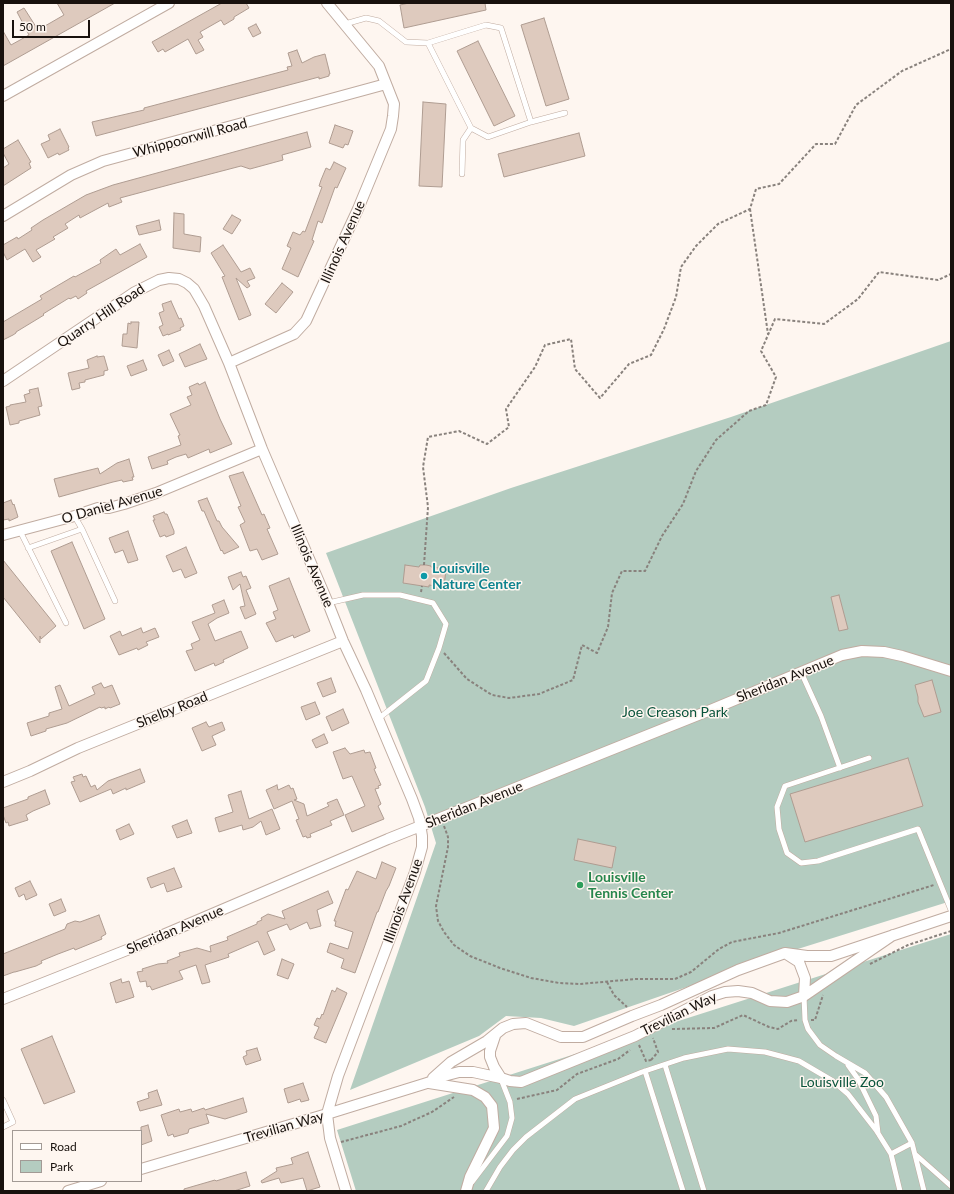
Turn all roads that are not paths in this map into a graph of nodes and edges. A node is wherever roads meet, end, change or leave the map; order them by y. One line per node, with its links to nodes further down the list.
1 (169, 3): 6 (street)
2 (327, 3): 3 (street, Illinois Avenue)
3 (345, 24): 4 (lane); 5 (street, Illinois Avenue)
4 (428, 43): 8 (lane); 9 (lane)
5 (386, 84): 11 (street, Whippoorwill Road); 12 (street, Illinois Avenue)
6 (3, 96)
7 (565, 113): 8 (lane)
8 (532, 122): 9 (lane)
9 (471, 128): 10 (lane)
10 (462, 174)
11 (3, 216)
12 (229, 363): 13 (street, Quarry Hill Road); 14 (street, Illinois Avenue)
13 (3, 381)
14 (262, 449): 15 (street, O Daniel Avenue); 21 (street, Illinois Avenue)
15 (75, 516): 16 (lane); 17 (street, O Daniel Avenue)
16 (82, 529): 19 (lane); 20 (lane)
17 (20, 531): 18 (street, O Daniel Avenue); 19 (lane)
18 (3, 536)
19 (28, 548): 22 (lane)
20 (115, 601)
21 (328, 603): 23 (street, Illinois Avenue); 26 (lane)
22 (66, 623)
23 (343, 641): 26 (street, Illinois Avenue); 29 (street, Shelby Road)
24 (951, 670): 25 (street, Sheridan Avenue)
25 (801, 672): 28 (lane); 30 (street, Sheridan Avenue)
26 (378, 719): 30 (street, Illinois Avenue)
27 (869, 758): 28 (lane)
28 (840, 768): 31 (lane)
29 (3, 782)
30 (421, 826): 36 (street, Sheridan Avenue); 44 (street, Illinois Avenue)
31 (951, 910)
32 (951, 916): 33 (street, Trevilian Way)
33 (893, 935): 34 (street, Trevilian Way); 35 (street, Trevilian Way)
34 (786, 953): 35 (street); 37 (street, Trevilian Way)
35 (804, 996): 38 (lane); 41 (street, Trevilian Way)
36 (3, 999)
37 (495, 1036): 41 (street); 42 (street, Trevilian Way)
38 (845, 1062): 46 (lane); 47 (lane)
39 (665, 1065): 40 (lane); 46 (lane); 58 (lane)
40 (645, 1071): 56 (lane); 57 (lane)
41 (501, 1078): 42 (street, Trevilian Way); 54 (lane)
42 (427, 1083): 44 (street, Trevilian Way); 54 (street)
43 (3, 1100): 45 (lane)
44 (327, 1114): 50 (street, Trevilian Way); 55 (street, Illinois Avenue)
45 (3, 1127)
46 (878, 1134): 48 (lane)
47 (912, 1143): 48 (lane); 49 (lane)
48 (891, 1154): 59 (lane)
49 (916, 1155): 52 (lane); 60 (lane)
50 (142, 1169)
51 (98, 1182): 53 (street)
52 (951, 1186)
53 (75, 1190)
54 (467, 1190)
55 (346, 1191)
56 (486, 1191)
57 (683, 1191)
58 (704, 1191)
59 (900, 1191)
60 (924, 1191)

